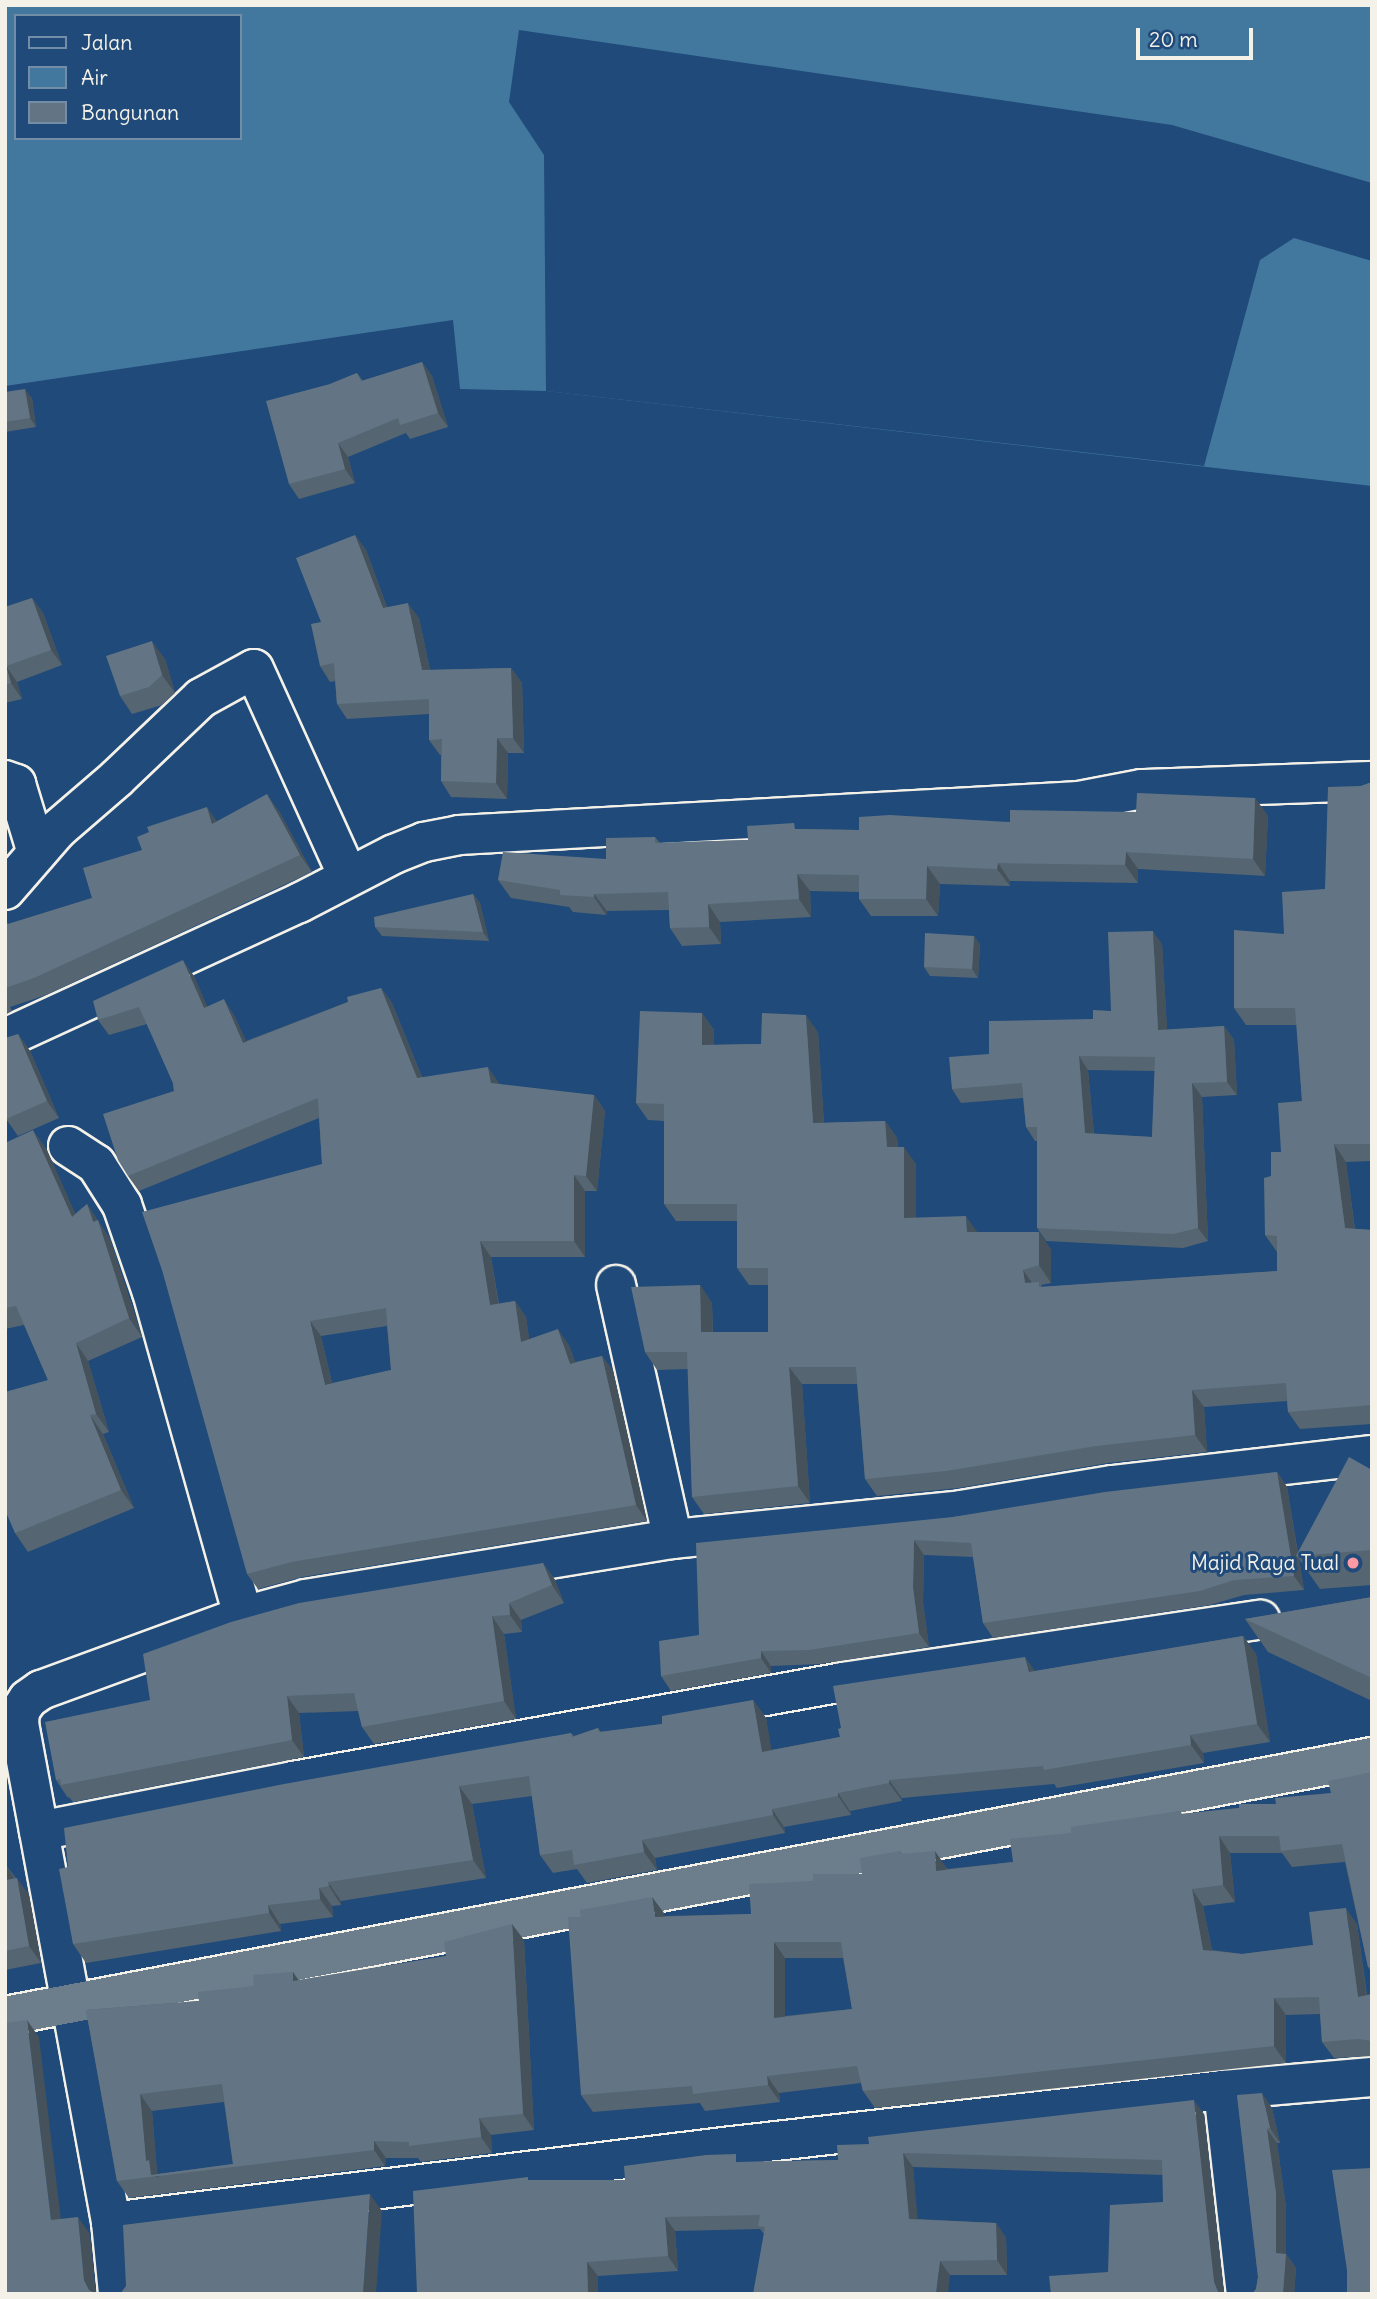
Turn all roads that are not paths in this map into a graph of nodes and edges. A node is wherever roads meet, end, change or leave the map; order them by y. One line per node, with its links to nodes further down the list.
1 (5, 780): 3 (street)
2 (1372, 781): 4 (street)
3 (37, 853): 4 (street); 5 (street)
4 (348, 876): 6 (street)
5 (5, 890)
6 (5, 1038)
7 (68, 1146): 11 (street)
8 (616, 1285): 10 (street)
9 (1372, 1455): 10 (street)
10 (673, 1539): 11 (street)
11 (243, 1616): 14 (street)
12 (1260, 1620): 14 (street)
13 (1372, 1757): 15 (highway)
14 (39, 1831): 15 (street)
15 (71, 2004): 16 (highway); 19 (street)
16 (5, 2016)
17 (1372, 2077): 18 (street)
18 (1223, 2090): 19 (street); 21 (street)
19 (111, 2222): 20 (street)
20 (118, 2294)
21 (1245, 2294)

